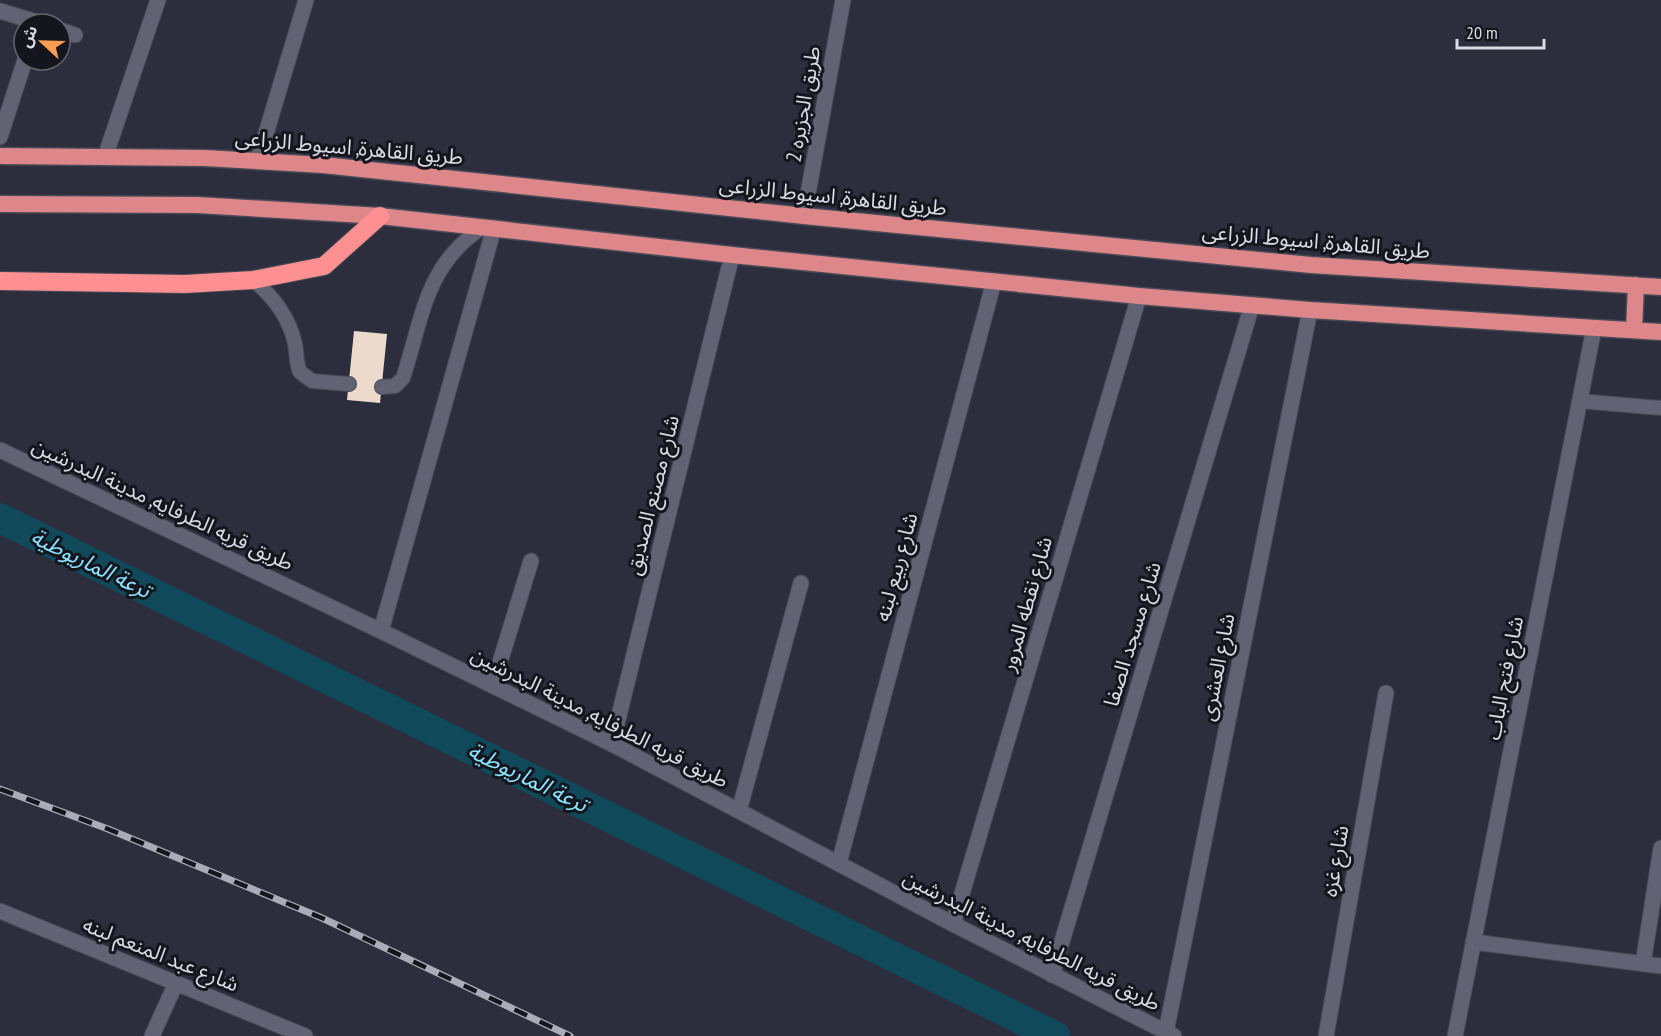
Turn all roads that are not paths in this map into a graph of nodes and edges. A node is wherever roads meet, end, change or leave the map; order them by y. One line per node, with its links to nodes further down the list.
1 (158, 0): 9 (street)
2 (306, 0): 10 (street)
3 (843, 0): 13 (street, طريق الجزيره 2)
4 (72, 34): 5 (street)
5 (75, 35)
6 (21, 72): 7 (street)
7 (0, 137)
8 (0, 156): 9 (highway, طريق القاهرة, اسيوط الزراعى)
9 (105, 157): 10 (highway, طريق القاهرة, اسيوط الزراعى)
10 (258, 160): 13 (highway, طريق القاهرة, اسيوط الزراعى)
11 (0, 204): 12 (highway)
12 (380, 216): 14 (highway); 16 (highway)
13 (804, 216): 19 (highway, طريق القاهرة, اسيوط الزراعى)
14 (489, 228): 15 (highway); 28 (lane); 34 (street)
15 (732, 255): 18 (highway); 37 (street, شارع مصنع الصديق)
16 (253, 280): 17 (highway); 27 (lane)
17 (0, 281)
18 (994, 281): 21 (highway); 40 (street, شارع ربيع لبنه)
19 (1636, 285): 20 (highway, طريق القاهرة, اسيوط الزراعى); 25 (highway)
20 (1661, 287)
21 (1139, 296): 22 (highway); 42 (street, شارع نقطه المرور)
22 (1252, 305): 23 (highway); 46 (street, شارع مسجد الصفا)
23 (1310, 310): 24 (highway); 48 (street, شارع العشرى)
24 (1594, 327): 25 (highway); 29 (street, شارع فتح الباب)
25 (1634, 330): 26 (highway)
26 (1661, 332)
27 (349, 384)
28 (382, 387)
29 (1579, 401): 30 (lane); 43 (street, شارع فتح الباب)
30 (1661, 408)
31 (0, 450): 34 (street, طريق قريه الطرفايه, مدينة البدرشين)
32 (531, 561): 35 (street)
33 (801, 583): 38 (street)
34 (381, 631): 35 (street, طريق قريه الطرفايه, مدينة البدرشين)
35 (493, 686): 37 (street, طريق قريه الطرفايه, مدينة البدرشين)
36 (1386, 693): 51 (street, شارع غزه)
37 (612, 744): 38 (street, طريق قريه الطرفايه, مدينة البدرشين)
38 (739, 811): 40 (street, طريق قريه الطرفايه, مدينة البدرشين)
39 (1661, 848): 44 (street)
40 (839, 863): 42 (street, طريق قريه الطرفايه, مدينة البدرشين)
41 (0, 911): 47 (street, شارع عبد المنعم لبنه)
42 (953, 924): 46 (street, طريق قريه الطرفايه, مدينة البدرشين)
43 (1473, 942): 44 (street); 52 (street, شارع فتح الباب)
44 (1643, 964): 45 (street)
45 (1661, 966)
46 (1052, 975): 48 (street, طريق قريه الطرفايه, مدينة البدرشين)
47 (176, 983): 49 (street); 50 (street, شارع عبد المنعم لبنه)
48 (1170, 1034)
49 (152, 1036)
50 (305, 1036)
51 (1326, 1036)
52 (1455, 1036)

